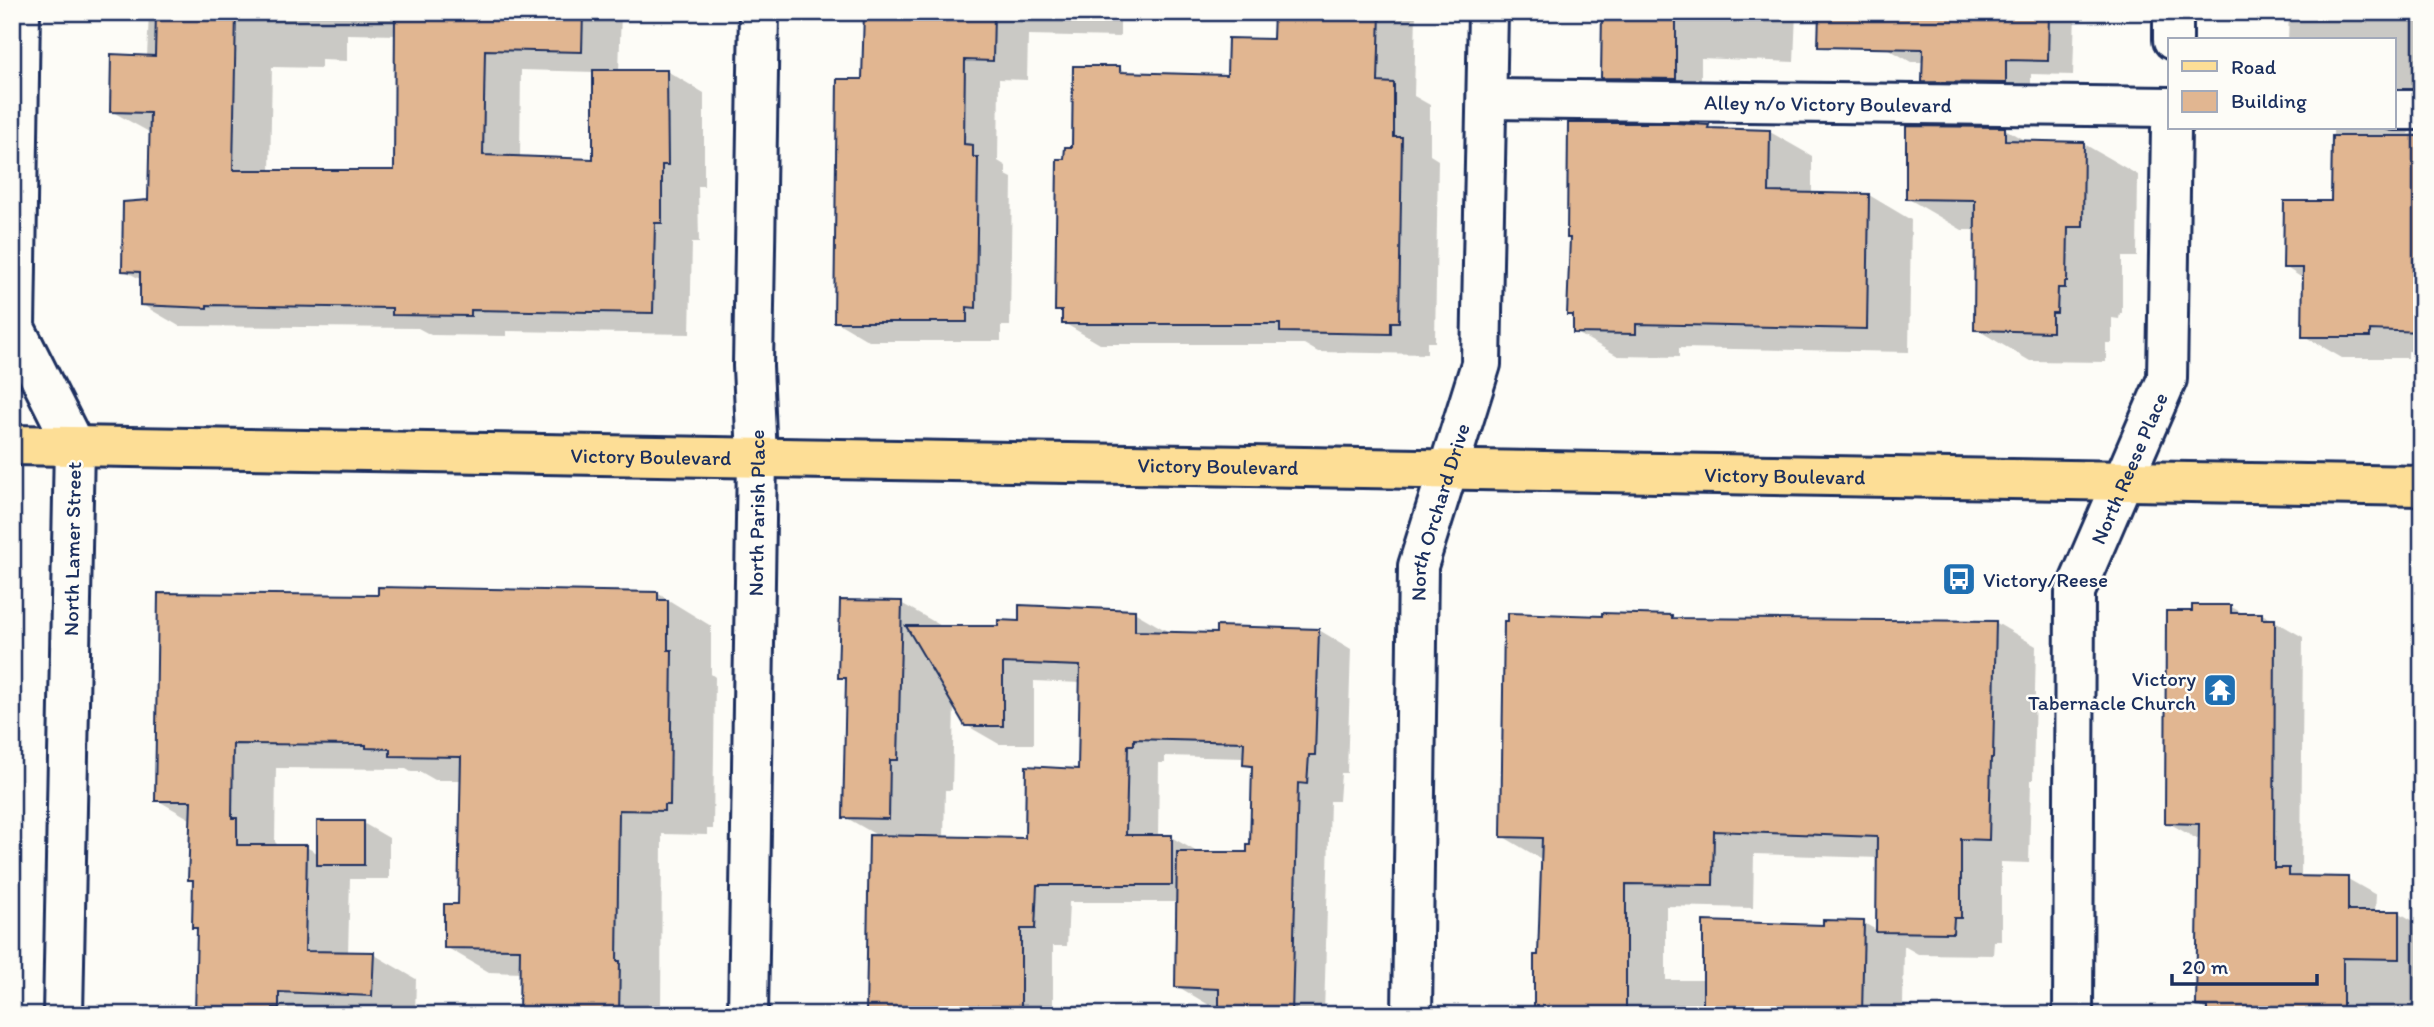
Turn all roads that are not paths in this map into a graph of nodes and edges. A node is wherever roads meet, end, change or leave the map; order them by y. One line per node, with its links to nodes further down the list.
1 (20, 12): 12 (street, North Lamer Street)
2 (759, 12): 13 (street, North Parish Place)
3 (1488, 12): 6 (street, North Orchard Drive)
4 (2173, 12): 5 (street)
5 (2172, 38)
6 (1487, 99): 7 (street, Alley n/o Victory Boulevard); 14 (street, North Orchard Drive)
7 (2168, 107)
8 (2396, 110): 9 (street)
9 (2422, 110)
10 (2171, 130): 15 (street, North Reese Place)
11 (12, 445): 12 (main road, Victory Boulevard)
12 (74, 445): 13 (main road, Victory Boulevard); 17 (street, North Lamer Street)
13 (757, 458): 14 (main road, Victory Boulevard); 18 (street, North Parish Place)
14 (1448, 470): 15 (main road, Victory Boulevard); 19 (street, North Orchard Drive)
15 (2123, 481): 16 (main road, Victory Boulevard); 20 (street, North Reese Place)
16 (2422, 486)
17 (63, 1015)
18 (748, 1015)
19 (1412, 1015)
20 (2073, 1015)

